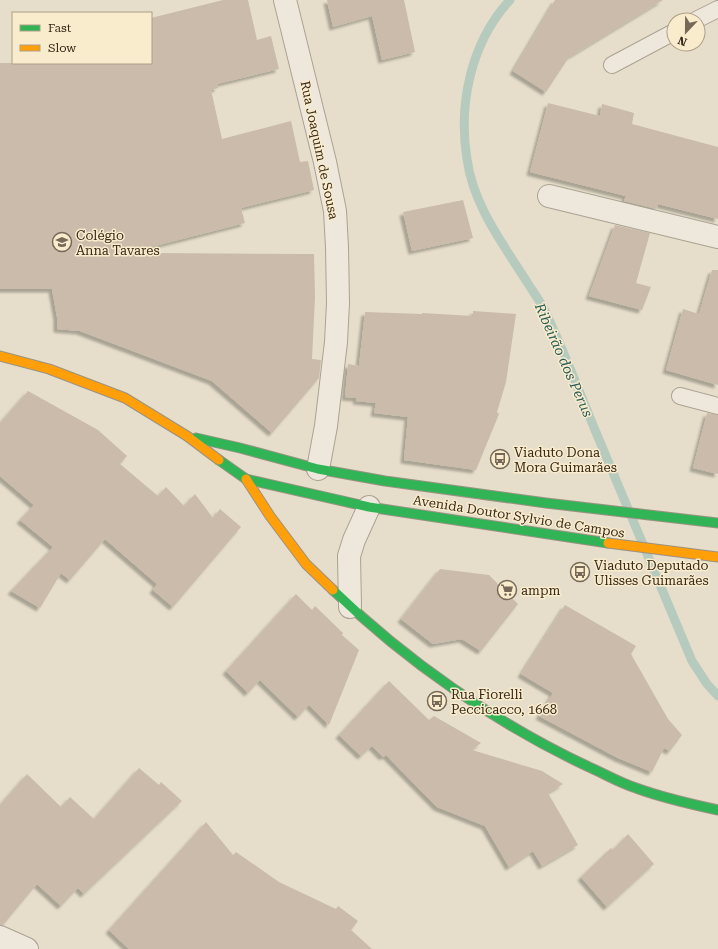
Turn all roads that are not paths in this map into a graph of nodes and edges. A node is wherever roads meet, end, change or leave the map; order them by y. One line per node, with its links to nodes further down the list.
1 (285, 0): 12 (street, Rua Joaquim de Sousa)
2 (718, 9): 3 (lane)
3 (706, 15)
4 (666, 36): 5 (lane)
5 (612, 65)
6 (549, 196): 7 (street)
7 (718, 237)
8 (0, 356): 11 (main road)
9 (680, 396): 10 (lane)
10 (718, 406)
11 (187, 436): 12 (main road, Avenida Doutor Sylvio de Campos); 13 (main road)
12 (318, 469): 15 (main road, Avenida Doutor Sylvio de Campos)
13 (246, 478): 14 (main road, Avenida Doutor Sylvio de Campos); 17 (main road)
14 (369, 507): 16 (main road, Avenida Doutor Sylvio de Campos); 17 (street)
15 (718, 523)
16 (718, 557)
17 (350, 607): 18 (main road)
18 (718, 810)
19 (0, 936): 20 (street)
20 (27, 949)

